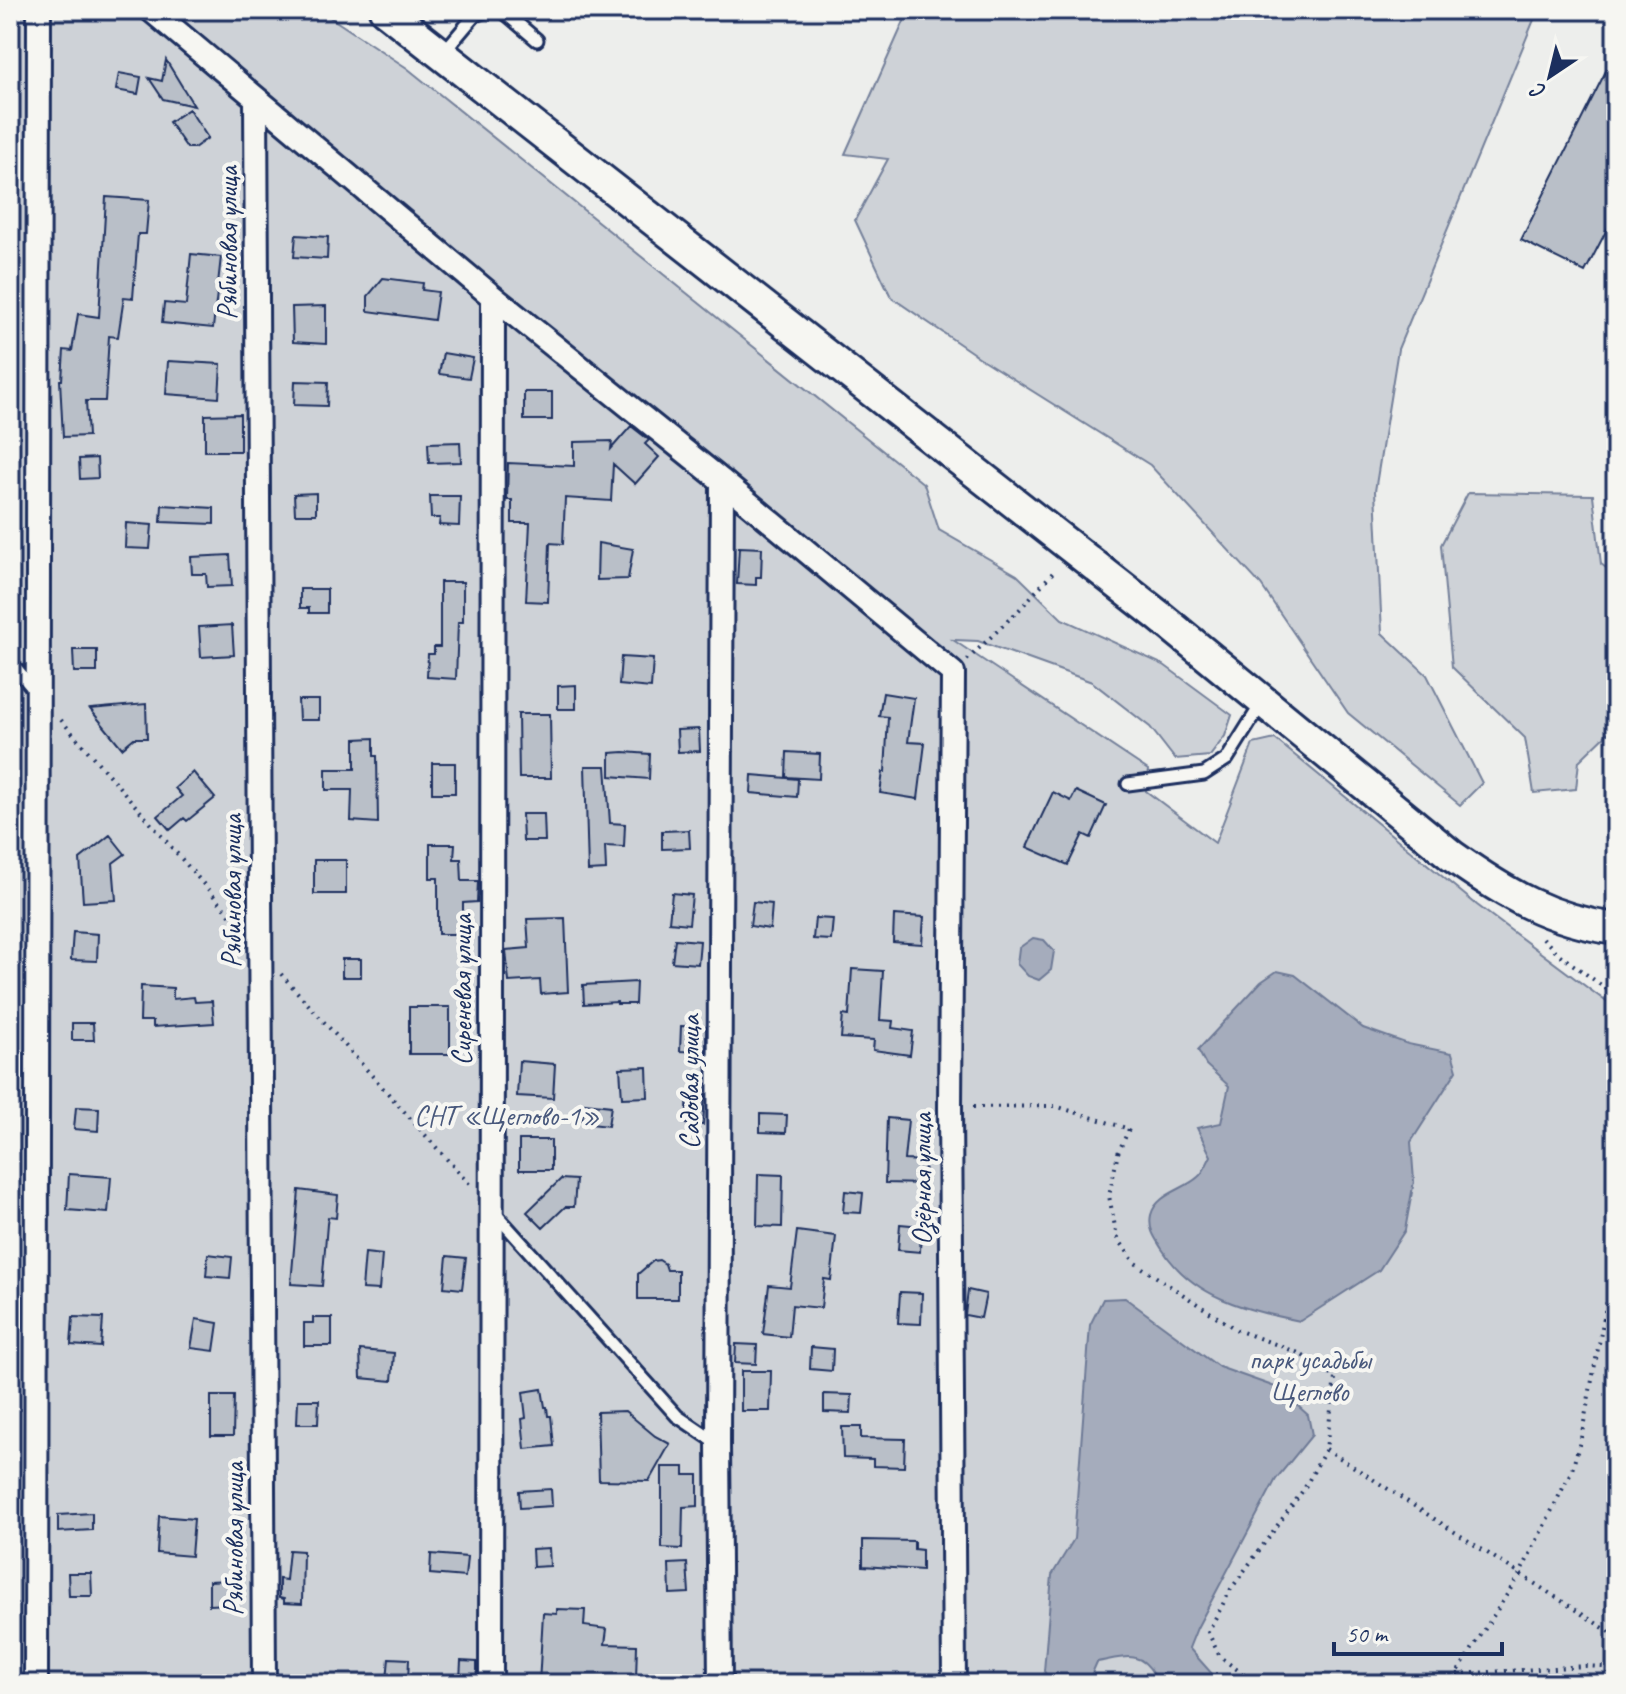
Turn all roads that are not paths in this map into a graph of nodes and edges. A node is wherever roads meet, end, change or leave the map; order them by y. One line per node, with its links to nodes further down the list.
1 (39, 10): 12 (street)
2 (151, 10): 8 (street)
3 (385, 10): 7 (main road)
4 (488, 10): 7 (lane)
5 (495, 10): 6 (lane)
6 (537, 40)
7 (442, 54): 13 (main road)
8 (256, 98): 9 (street); 19 (street, Рябиновая улица)
9 (493, 297): 10 (street); 16 (street, Сиреневая улица)
10 (722, 481): 17 (street, Садовая улица); 22 (street, Озёрная улица)
11 (10, 661): 12 (lane)
12 (38, 694): 18 (street)
13 (1262, 702): 14 (lane); 15 (main road)
14 (1128, 784)
15 (1616, 929)
16 (490, 1208): 17 (lane); 20 (street, Сиреневая улица)
17 (718, 1443): 21 (street, Садовая улица)
18 (36, 1684)
19 (264, 1684)
20 (491, 1684)
21 (720, 1684)
22 (954, 1684)

